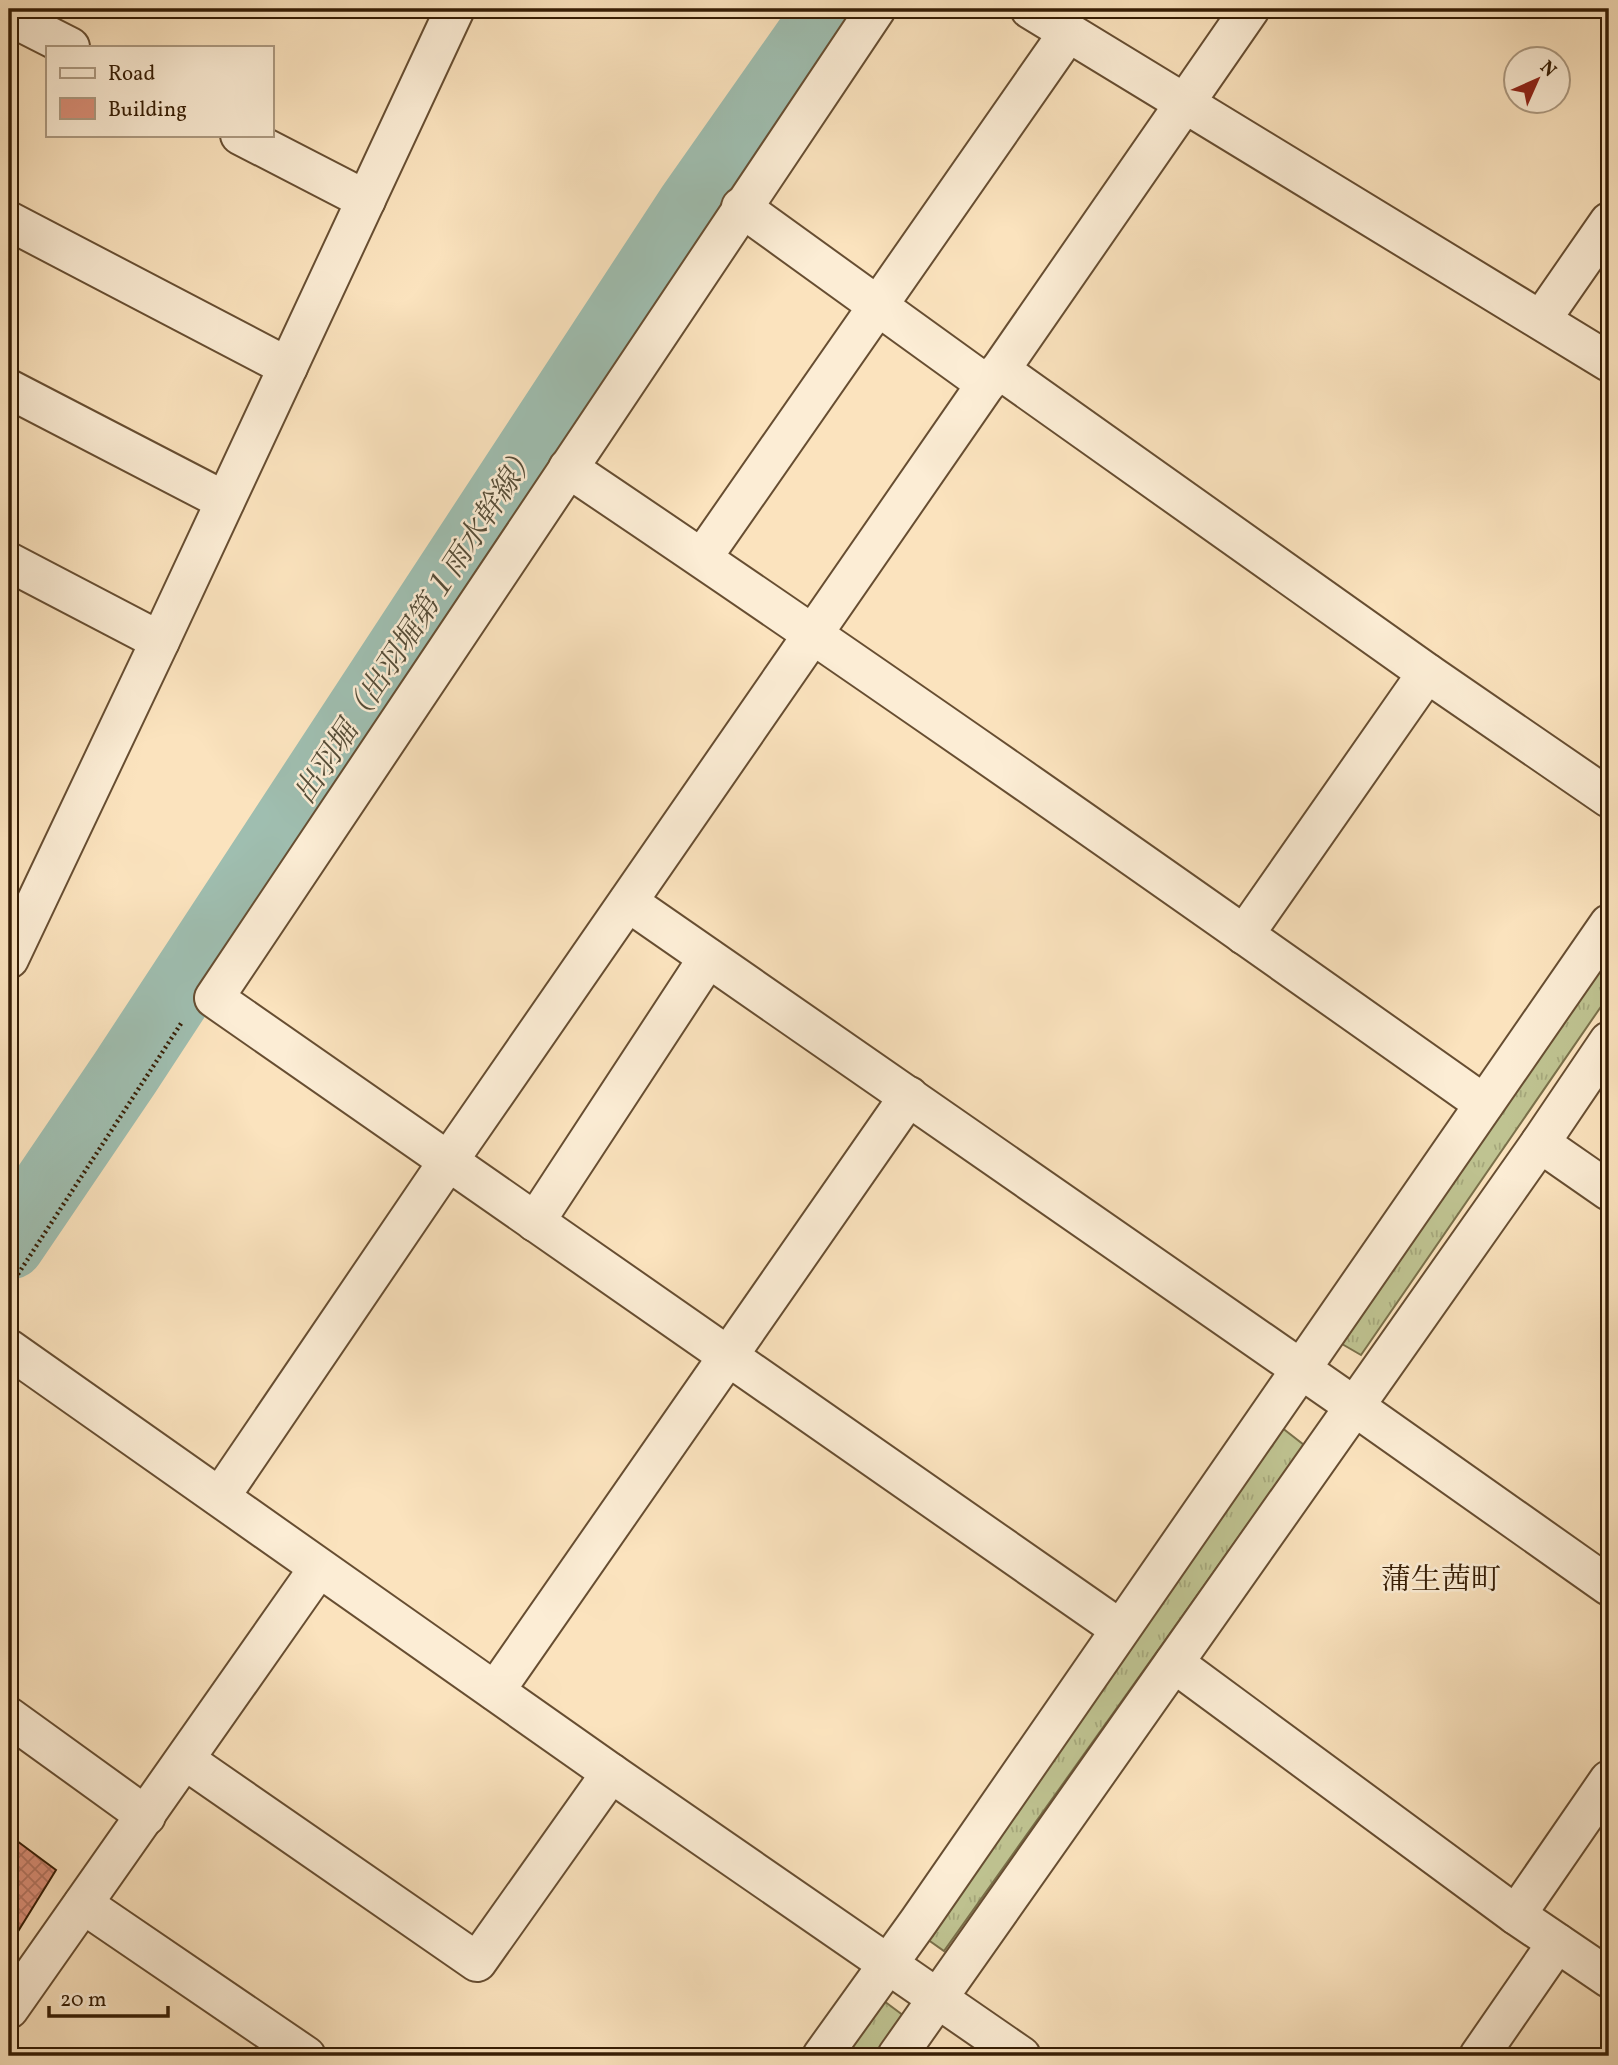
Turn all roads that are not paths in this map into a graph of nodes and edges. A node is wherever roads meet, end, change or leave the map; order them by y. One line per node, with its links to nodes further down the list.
1 (455, 9): 10 (street)
2 (876, 9): 11 (street)
3 (1030, 9): 6 (street)
4 (1250, 9): 8 (street)
5 (9, 16): 7 (street)
6 (1068, 33): 8 (street); 14 (street)
7 (68, 46)
8 (1185, 102): 15 (street); 18 (street)
9 (242, 136): 10 (street)
10 (366, 200): 17 (street)
11 (741, 207): 14 (street); 20 (street)
12 (9, 221): 17 (street)
13 (1609, 222): 15 (street)
14 (877, 307): 18 (street); 22 (street)
15 (1541, 320): 16 (street)
16 (1609, 362)
17 (288, 366): 21 (street)
18 (993, 377): 24 (street); 26 (street)
19 (9, 389): 21 (street)
20 (568, 468): 22 (street); 37 (street)
21 (225, 501): 25 (street)
22 (702, 558): 24 (street)
23 (9, 562): 25 (street)
24 (813, 637): 28 (street); 30 (street)
25 (160, 641): 31 (street)
26 (1427, 673): 27 (street); 30 (street)
27 (1609, 798)
28 (628, 902): 32 (street); 37 (street)
29 (1609, 924): 35 (street)
30 (1244, 935): 35 (street)
31 (9, 958)
32 (708, 958): 34 (street); 39 (street)
33 (1609, 1041): 36 (street)
34 (909, 1097): 41 (street); 42 (street)
35 (1484, 1104): 42 (street)
36 (1540, 1143): 38 (street); 43 (street)
37 (450, 1160): 39 (street); 44 (street)
38 (1609, 1191)
39 (535, 1222): 41 (street)
40 (9, 1349): 44 (street)
41 (727, 1355): 47 (street); 49 (street)
42 (1299, 1370): 43 (street); 47 (street)
43 (1354, 1406): 46 (street); 48 (street)
44 (220, 1497): 45 (street)
45 (318, 1569): 49 (street); 51 (street)
46 (1609, 1586)
47 (1120, 1629): 58 (street)
48 (1174, 1663): 56 (street); 60 (street)
49 (495, 1691): 52 (street)
50 (9, 1717): 54 (street)
51 (185, 1760): 52 (street); 54 (street)
52 (611, 1773): 58 (street)
53 (1609, 1780): 56 (street)
54 (146, 1816): 55 (street)
55 (83, 1904): 61 (street); 62 (street)
56 (1516, 1915): 57 (street)
57 (1557, 1943): 59 (street); 66 (street)
58 (888, 1963): 60 (street); 63 (street)
59 (1609, 1978)
60 (938, 1997): 64 (street); 65 (street)
61 (9, 2009)
62 (306, 2056)
63 (822, 2056)
64 (897, 2056)
65 (1021, 2056)
66 (1479, 2056)

